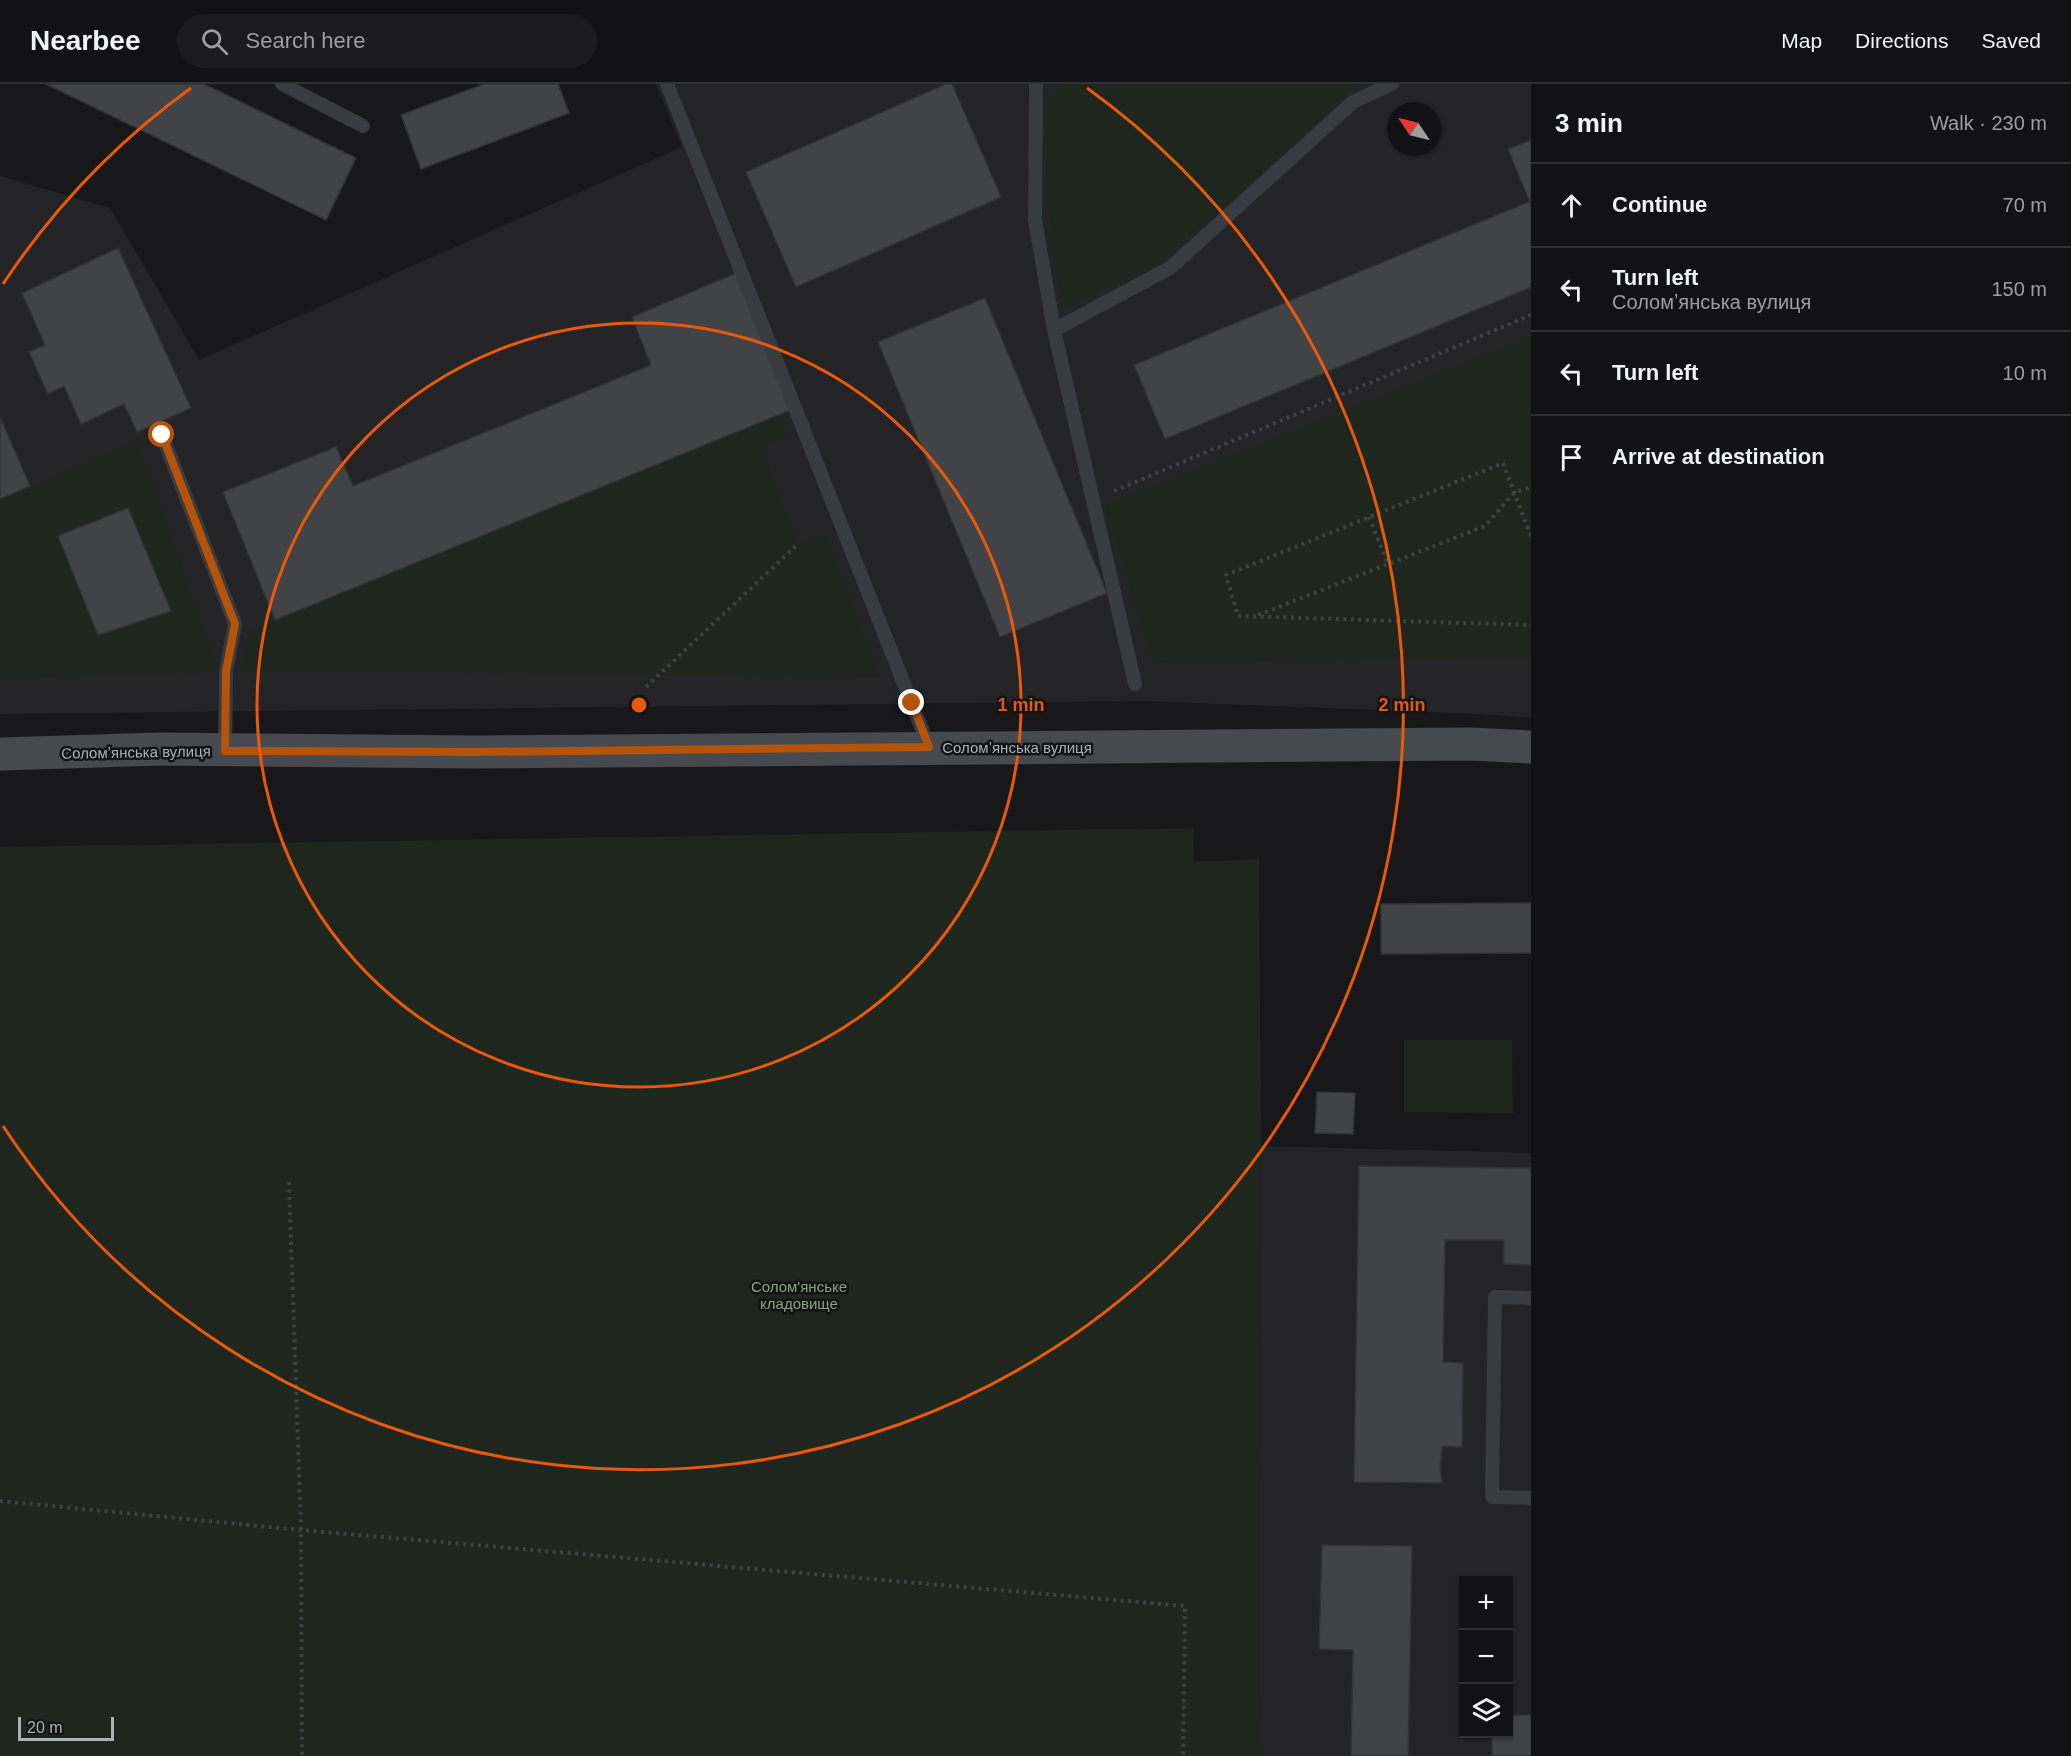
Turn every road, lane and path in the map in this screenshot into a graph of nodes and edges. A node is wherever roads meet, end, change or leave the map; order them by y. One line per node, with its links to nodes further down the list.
1 (282, 84): 5 (lane)
2 (667, 84): 20 (lane)
3 (1036, 84): 7 (lane)
4 (1392, 84): 7 (lane)
5 (363, 126)
6 (1531, 315): 11 (path)
7 (1054, 330): 11 (lane)
8 (162, 435): 22 (lane)
9 (1531, 487): 10 (path)
10 (1514, 494): 12 (path); 13 (path); 15 (path)
11 (1092, 500): 18 (lane)
12 (1369, 517): 15 (path); 16 (path)
13 (1531, 536)
14 (798, 544): 19 (path)
15 (1388, 564): 16 (path)
16 (1255, 616): 17 (path)
17 (1531, 625)
18 (1135, 684)
19 (646, 687)
20 (929, 747): 21 (main road, Соломʼянська вулиця); 22 (main road, Соломʼянська вулиця)
21 (1531, 747)
22 (225, 751): 23 (main road, Соломʼянська вулиця)
23 (0, 754)
24 (289, 1182): 28 (path)
25 (1531, 1298): 26 (lane)
26 (1531, 1498)
27 (0, 1501): 28 (path)
28 (301, 1530): 29 (path); 30 (path)
29 (302, 1756)
30 (1183, 1756)

